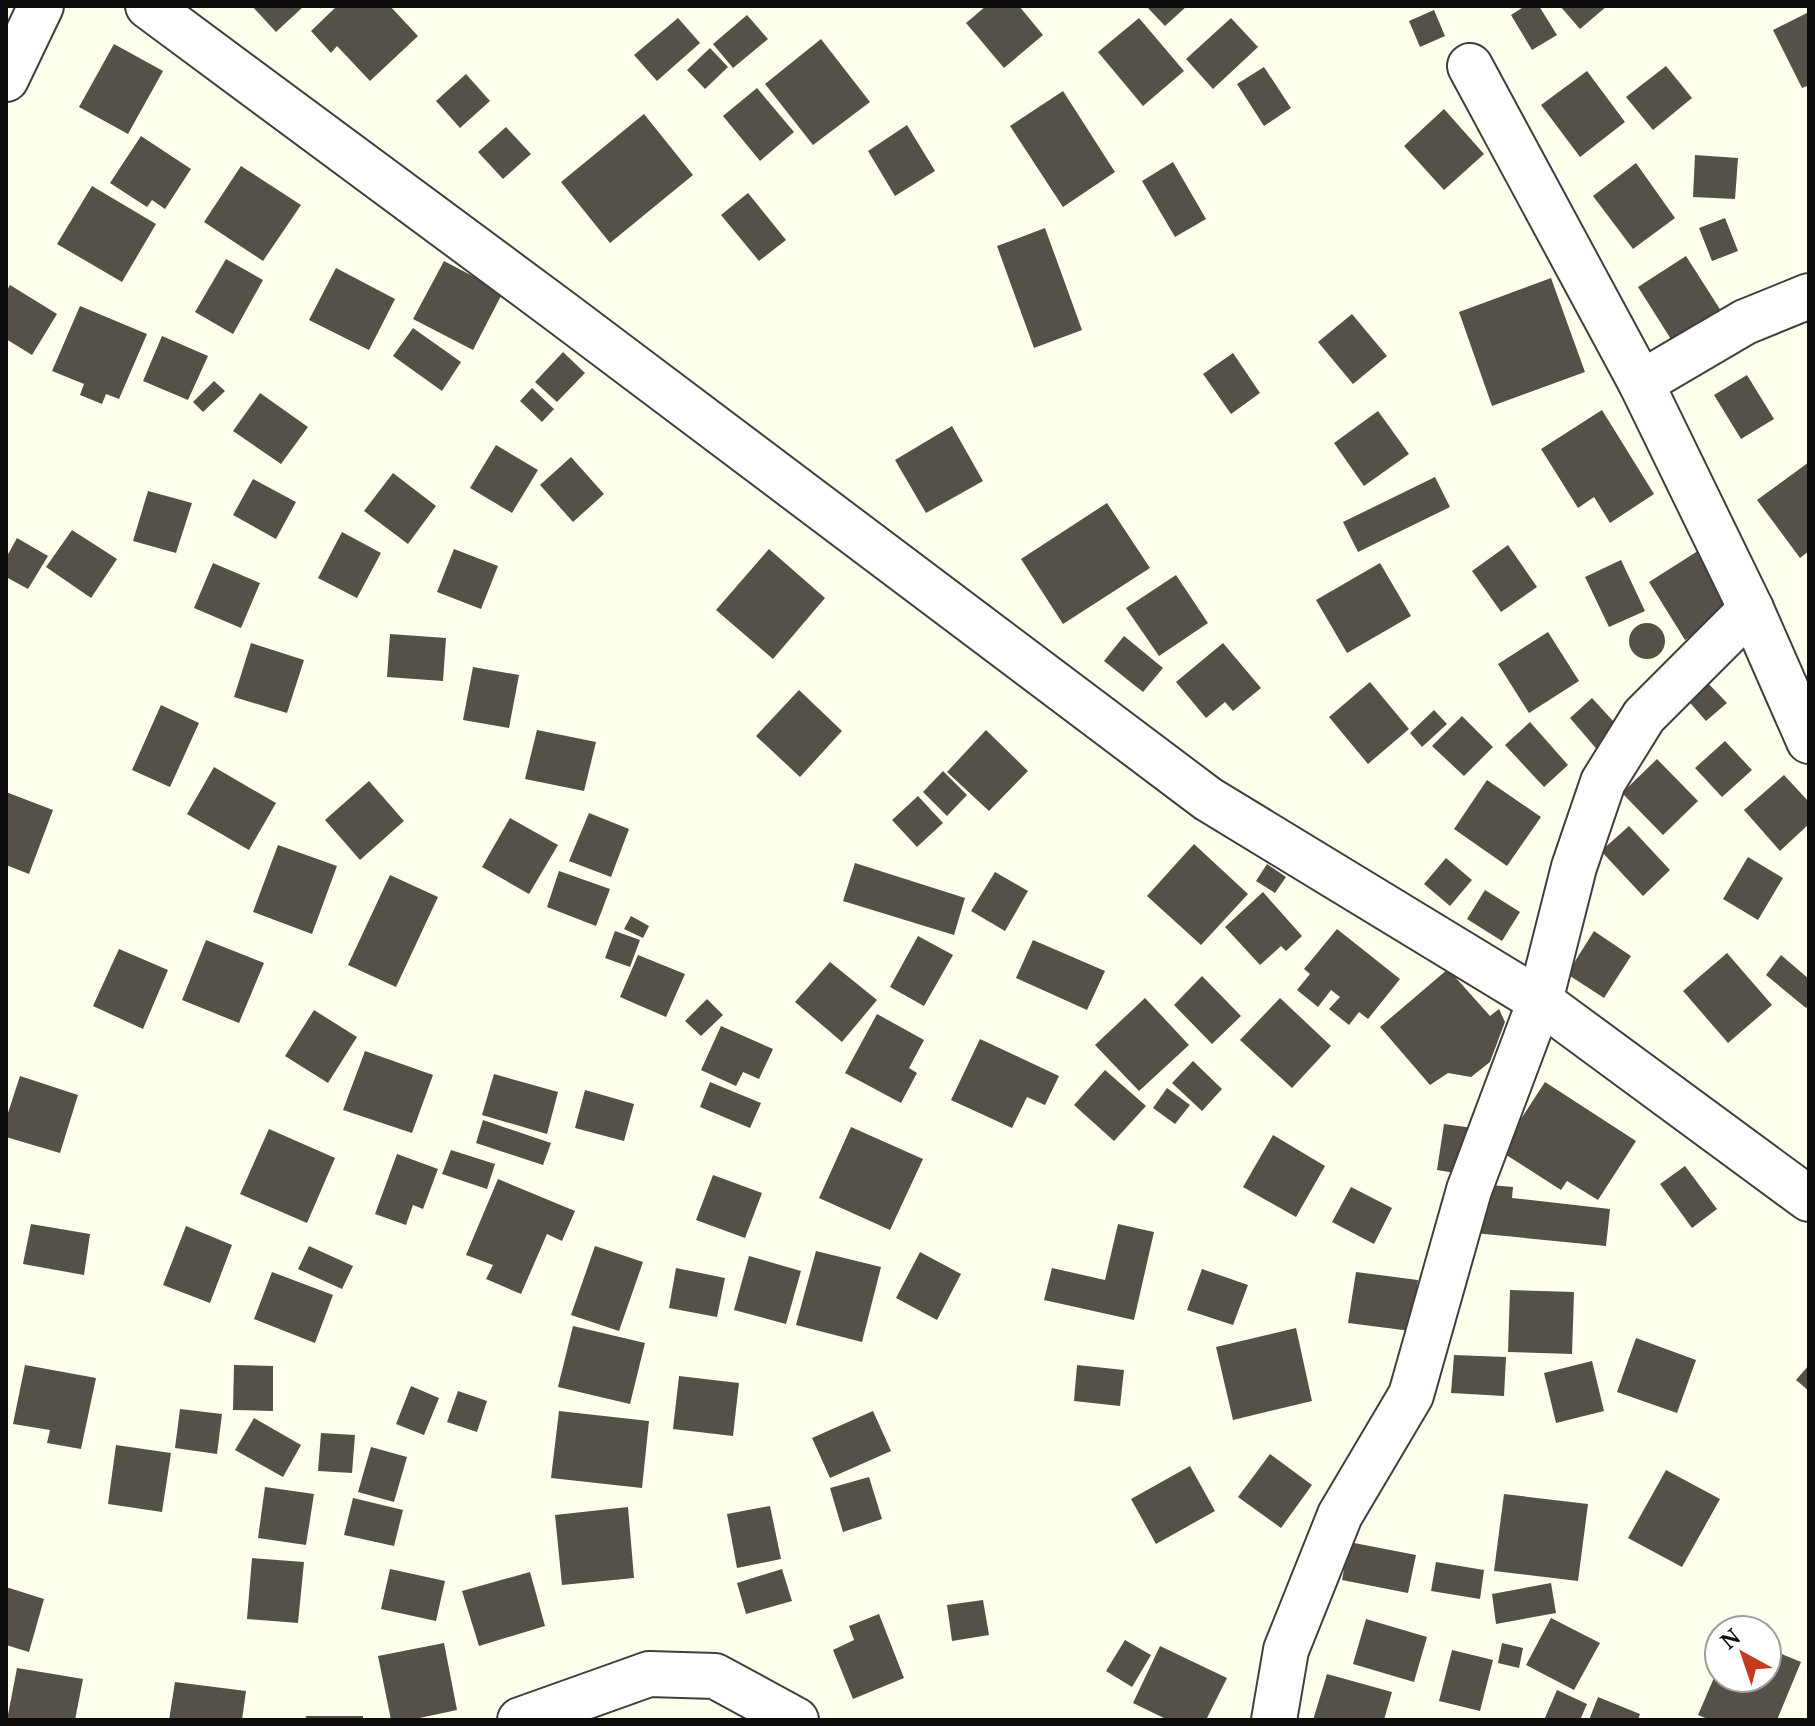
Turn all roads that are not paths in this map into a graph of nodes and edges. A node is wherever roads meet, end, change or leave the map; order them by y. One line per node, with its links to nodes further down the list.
1 (41, 6): 4 (street)
2 (148, 6): 9 (street)
3 (1470, 66): 6 (street)
4 (6, 79)
5 (1809, 296): 6 (street)
6 (1641, 383): 7 (street)
7 (1751, 609): 8 (street); 9 (street)
8 (1809, 741)
9 (1540, 1001): 10 (street); 13 (street)
10 (1809, 1199)
11 (520, 1720): 12 (street)
12 (796, 1720)
13 (1274, 1720)

